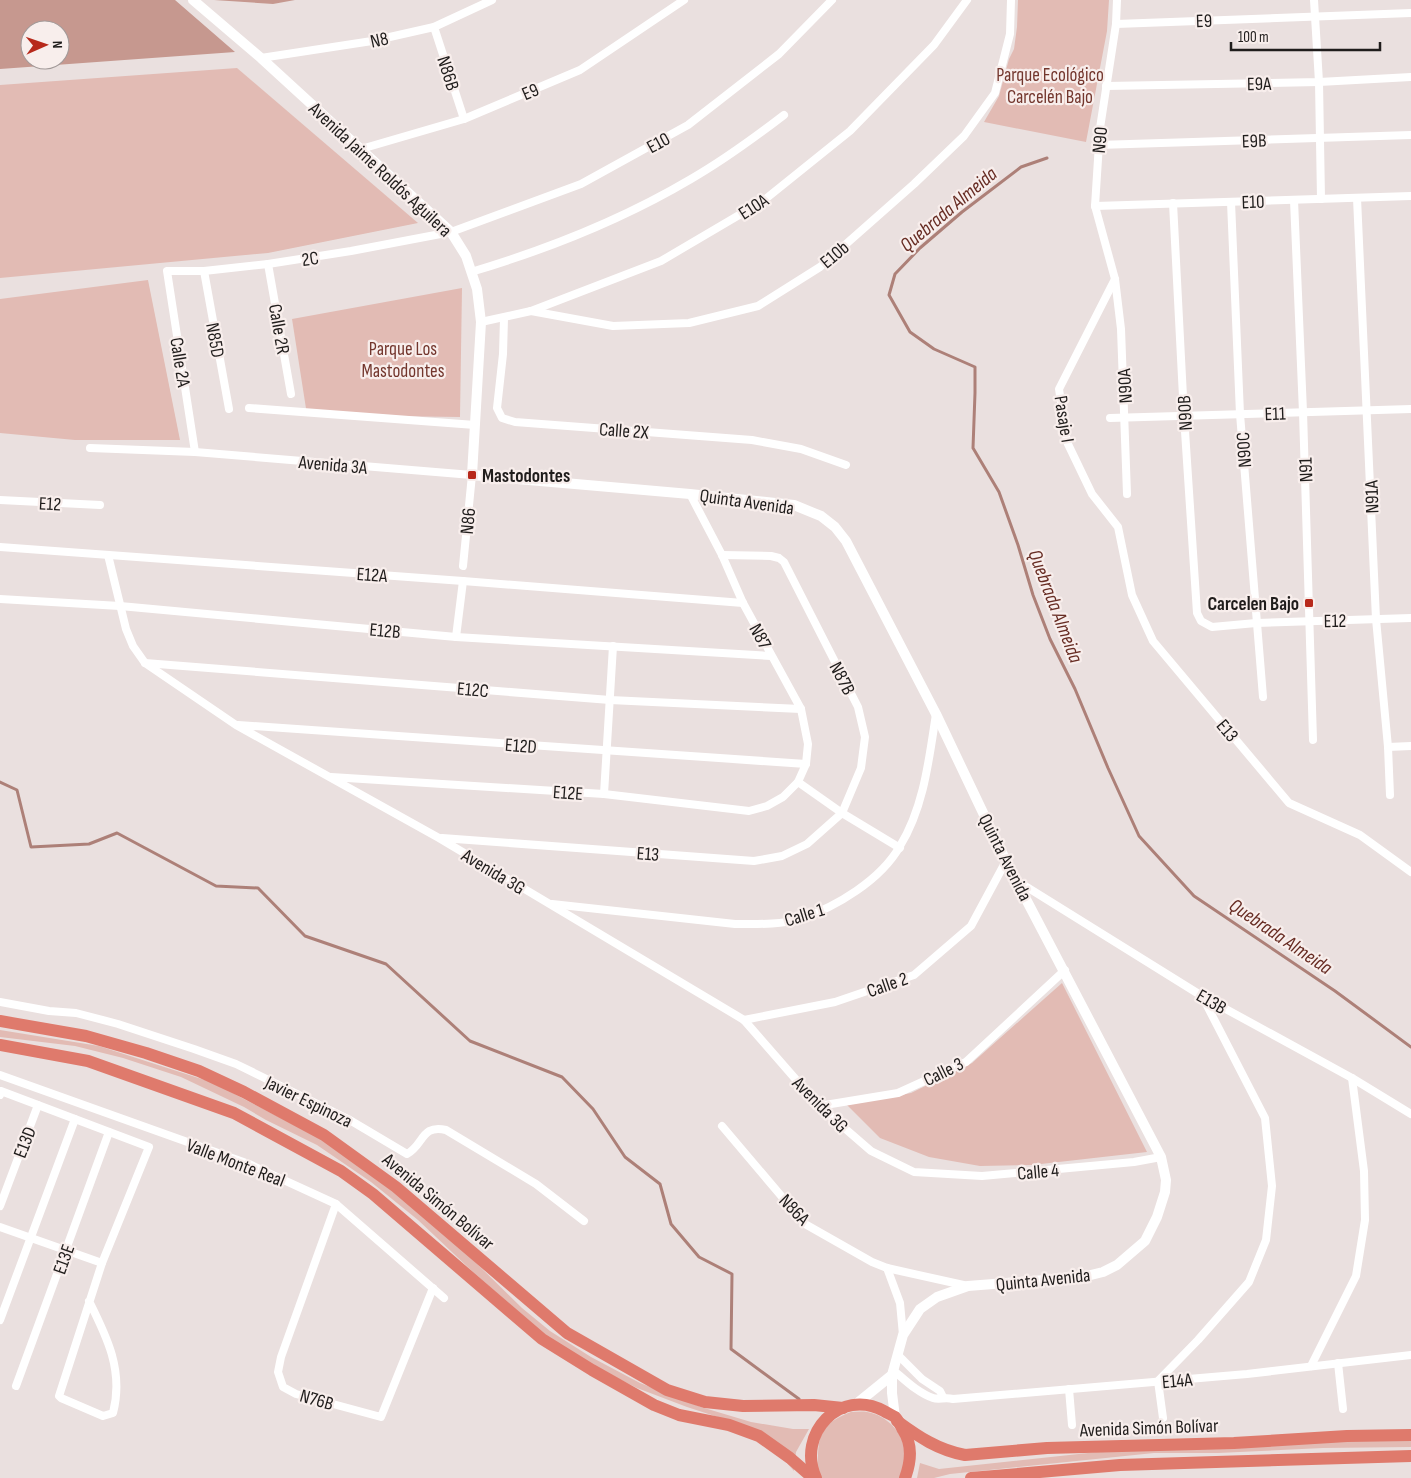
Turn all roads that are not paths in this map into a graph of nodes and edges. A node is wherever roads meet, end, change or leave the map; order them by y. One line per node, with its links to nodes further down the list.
1 (193, 0): 13 (street, Avenida Jaime Roldós Aguilera)
2 (492, 0): 12 (street, N8)
3 (684, 0): 18 (street, E9)
4 (832, 0): 30 (street, E10)
5 (967, 0): 36 (street, E10A)
6 (1011, 0): 36 (street, E10b)
7 (1117, 0): 11 (street, N90)
8 (1314, 0): 10 (street)
9 (1411, 13): 10 (street, E9)
10 (1315, 16): 11 (street, E9); 15 (street)
11 (1116, 24): 16 (street, N90)
12 (434, 27): 13 (street, N8); 18 (street, N86B)
13 (261, 58): 22 (street, Avenida Jaime Roldós Aguilera)
14 (1411, 77): 15 (street, E9A)
15 (1319, 82): 16 (street, E9A); 20 (street)
16 (1106, 86): 21 (street, N90)
17 (784, 115): 34 (street)
18 (464, 119): 22 (street, E9)
19 (1411, 136): 20 (street, E9B)
20 (1319, 138): 21 (street, E9B); 25 (street)
21 (1098, 145): 29 (street, N90)
22 (361, 149): 30 (street, Avenida Jaime Roldós Aguilera)
23 (1411, 196): 24 (street, E10)
24 (1358, 198): 25 (street, E10); 43 (street, N91A)
25 (1321, 199): 26 (street, E10)
26 (1294, 200): 27 (street, E10); 44 (street, N91)
27 (1231, 202): 28 (street, E10); 45 (street, N90C)
28 (1173, 204): 29 (street, E10); 46 (street, N90B)
29 (1095, 206): 35 (street, N90)
30 (451, 232): 31 (street, 2C); 34 (street, Avenida Jaime Roldós Aguilera)
31 (268, 264): 33 (street, 2C); 39 (street, Calle 2R)
32 (167, 271): 33 (street, 2C); 51 (street, Calle 2A)
33 (204, 271): 41 (street, N85D)
34 (471, 272): 38 (street, Avenida Jaime Roldós Aguilera)
35 (1115, 279): 48 (street, N90A); 58 (street, Pasaje I)
36 (531, 311): 37 (street, E10A)
37 (504, 318): 38 (street, E10A); 52 (street, Calle 2X)
38 (480, 322): 49 (street, Avenida Jaime Roldós Aguilera)
39 (291, 394)
40 (248, 408): 49 (street)
41 (229, 409)
42 (1411, 409): 43 (street, E11)
43 (1367, 410): 44 (street, E11); 68 (street, N91A)
44 (1303, 412): 45 (street, E11); 70 (street, N91)
45 (1240, 414): 46 (street, E11); 71 (street, N90C)
46 (1184, 416): 48 (street, E11); 69 (street, N90B)
47 (1110, 418): 48 (street, E11)
48 (1125, 418): 55 (street, N90A)
49 (475, 425): 53 (street, Avenida Jaime Roldós Aguilera)
50 (90, 448): 51 (street, Avenida 3A)
51 (195, 452): 53 (street, Avenida 3A)
52 (846, 465)
53 (472, 475): 54 (street, Quinta Avenida); 62 (street, N86)
54 (690, 494): 61 (street, N87); 79 (street, Quinta Avenida)
55 (1127, 494)
56 (0, 500): 57 (street, E12)
57 (100, 505)
58 (1118, 527): 94 (street, E13)
59 (0, 547): 60 (street, E12A)
60 (108, 555): 63 (street, E12A); 66 (street, Avenida 3G)
61 (722, 555): 65 (street, N87); 90 (street, N87B)
62 (463, 566)
63 (463, 581): 65 (street, E12A); 72 (street)
64 (0, 599): 66 (street, E12B)
65 (744, 603): 74 (street, N87)
66 (120, 606): 72 (street, E12B); 75 (street, Avenida 3G)
67 (1411, 618): 68 (street, E12)
68 (1376, 619): 70 (street, E12); 83 (street, N91A)
69 (1201, 621): 71 (street, E12)
70 (1310, 621): 71 (street, E12); 81 (street, N91)
71 (1256, 623): 76 (street, N90C)
72 (456, 637): 73 (street, E12B)
73 (613, 646): 74 (street, E12B); 77 (street)
74 (771, 656): 78 (street, N87)
75 (145, 663): 77 (street, E12C); 80 (street, Avenida 3G)
76 (1263, 698)
77 (610, 700): 78 (street, E12C); 84 (street)
78 (802, 709): 85 (street, N87)
79 (936, 714): 92 (street, Calle 1); 93 (street, Quinta Avenida)
80 (236, 725): 84 (street, E12D); 86 (street, Avenida 3G)
81 (1313, 740)
82 (1411, 746): 83 (street)
83 (1388, 747): 89 (street, N91A)
84 (606, 751): 85 (street, E12D); 88 (street)
85 (806, 764): 87 (street, N87)
86 (329, 777): 88 (street, E12E); 91 (street, Avenida 3G)
87 (798, 782): 88 (street, E12E); 90 (street)
88 (604, 794)
89 (1390, 795)
90 (842, 813): 91 (street, E13); 92 (street)
91 (439, 838): 96 (street, Avenida 3G)
92 (900, 848): 96 (street, Calle 1)
93 (1006, 861): 95 (street, Quinta Avenida); 100 (street, Calle 2)
94 (1411, 872)
95 (1018, 881): 97 (street, Quinta Avenida); 98 (street, E13B)
96 (547, 903): 100 (street, Avenida 3G)
97 (1065, 970): 108 (street, Calle 3); 115 (street, Quinta Avenida)
98 (1202, 996): 104 (street, E13B); 136 (street)
99 (0, 1002): 119 (street, Javier Espinoza)
100 (744, 1020): 108 (street, Avenida 3G)
101 (0, 1021): 140 (highway, Avenida Simón Bolívar)
102 (0, 1044): 147 (highway, Avenida Simón Bolívar)
103 (0, 1075): 106 (street, Valle Monte Real)
104 (1352, 1078): 110 (street, E13B); 134 (street)
105 (1, 1093): 107 (street)
106 (74, 1102): 109 (street, Valle Monte Real); 111 (street)
107 (38, 1105): 111 (street); 118 (street, E13D)
108 (819, 1106): 116 (street, Avenida 3G)
109 (91, 1108): 112 (street); 117 (street, Valle Monte Real)
110 (1411, 1114)
111 (71, 1118): 112 (street); 121 (street)
112 (84, 1123): 114 (street)
113 (722, 1126): 124 (street, N86A)
114 (110, 1132): 122 (street, E13E); 123 (street)
115 (1161, 1157): 116 (street, Calle 4); 125 (street, Quinta Avenida)
116 (914, 1172)
117 (336, 1204): 126 (street, Valle Monte Real); 126 (street, N76B)
118 (0, 1206)
119 (584, 1221)
120 (0, 1227): 121 (street)
121 (30, 1238): 122 (street); 129 (street)
122 (66, 1250): 123 (street); 137 (street, E13E)
123 (102, 1263): 128 (street)
124 (887, 1268): 125 (street, N86A); 130 (street)
125 (968, 1286): 130 (street, Quinta Avenida)
126 (433, 1288): 127 (street, Valle Monte Real)
127 (444, 1298)
128 (89, 1301): 128 (street)
129 (0, 1320)
130 (903, 1335): 131 (street, Quinta Avenida)
131 (898, 1355): 135 (street, Quinta Avenida); 139 (street)
132 (1411, 1355): 133 (street, E14A)
133 (1338, 1363): 134 (street, E14A); 141 (street)
134 (1312, 1366): 136 (street, E14A)
135 (893, 1372): 139 (street, E14A); 140 (street); 143 (street, Quinta Avenida)
136 (1158, 1381): 138 (street, E14A); 142 (street)
137 (16, 1386)
138 (1069, 1390): 139 (street, E14A); 144 (street)
139 (943, 1397)
140 (849, 1406): 143 (highway, Avenida Simón Bolívar); 147 (highway, Avenida Simón Bolívar)
141 (1343, 1409)
142 (1163, 1418)
143 (896, 1419): 145 (highway, Avenida Simón Bolívar); 148 (highway)
144 (1072, 1425)
145 (1411, 1435)
146 (1411, 1456): 149 (highway, Avenida Simón Bolívar)
147 (814, 1478)
148 (905, 1478)
149 (971, 1478)

